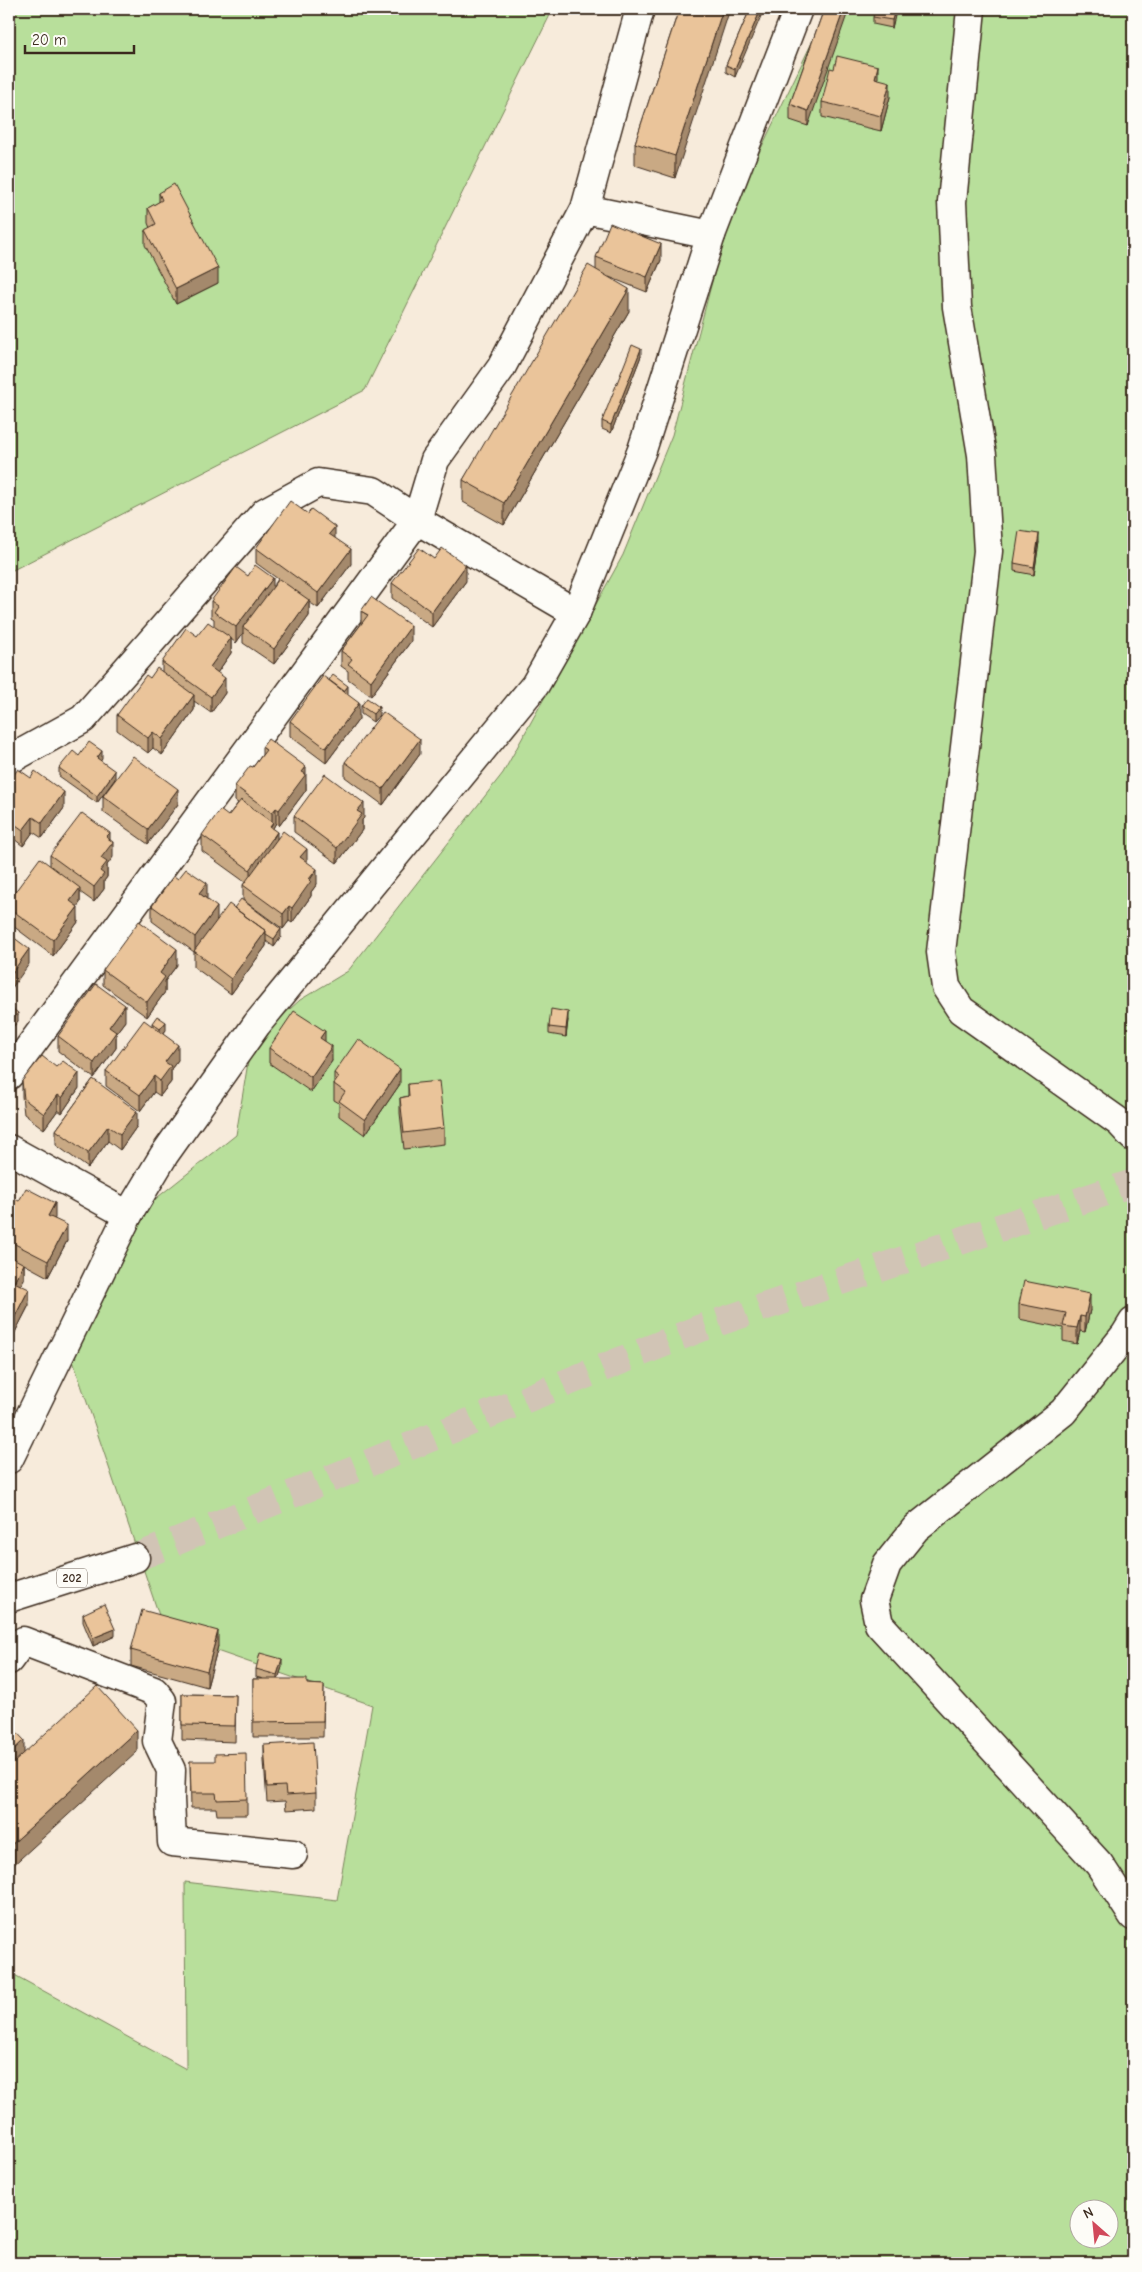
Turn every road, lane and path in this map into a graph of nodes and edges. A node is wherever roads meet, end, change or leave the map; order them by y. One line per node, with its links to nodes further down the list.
1 (640, 9): 4 (main road)
2 (798, 9): 5 (main road)
3 (971, 9): 10 (main road)
4 (585, 208): 5 (main road); 6 (main road)
5 (711, 236): 7 (main road)
6 (417, 520): 7 (main road); 8 (main road); 9 (main road)
7 (576, 613): 12 (main road)
8 (9, 760)
9 (9, 1075)
10 (1133, 1137)
11 (9, 1149): 12 (main road)
12 (128, 1215): 14 (main road)
13 (1133, 1322): 19 (main road)
14 (9, 1460)
15 (135, 1558): 16 (main road, 202)
16 (9, 1598)
17 (9, 1660): 18 (main road)
18 (294, 1854)
19 (1133, 1916)

